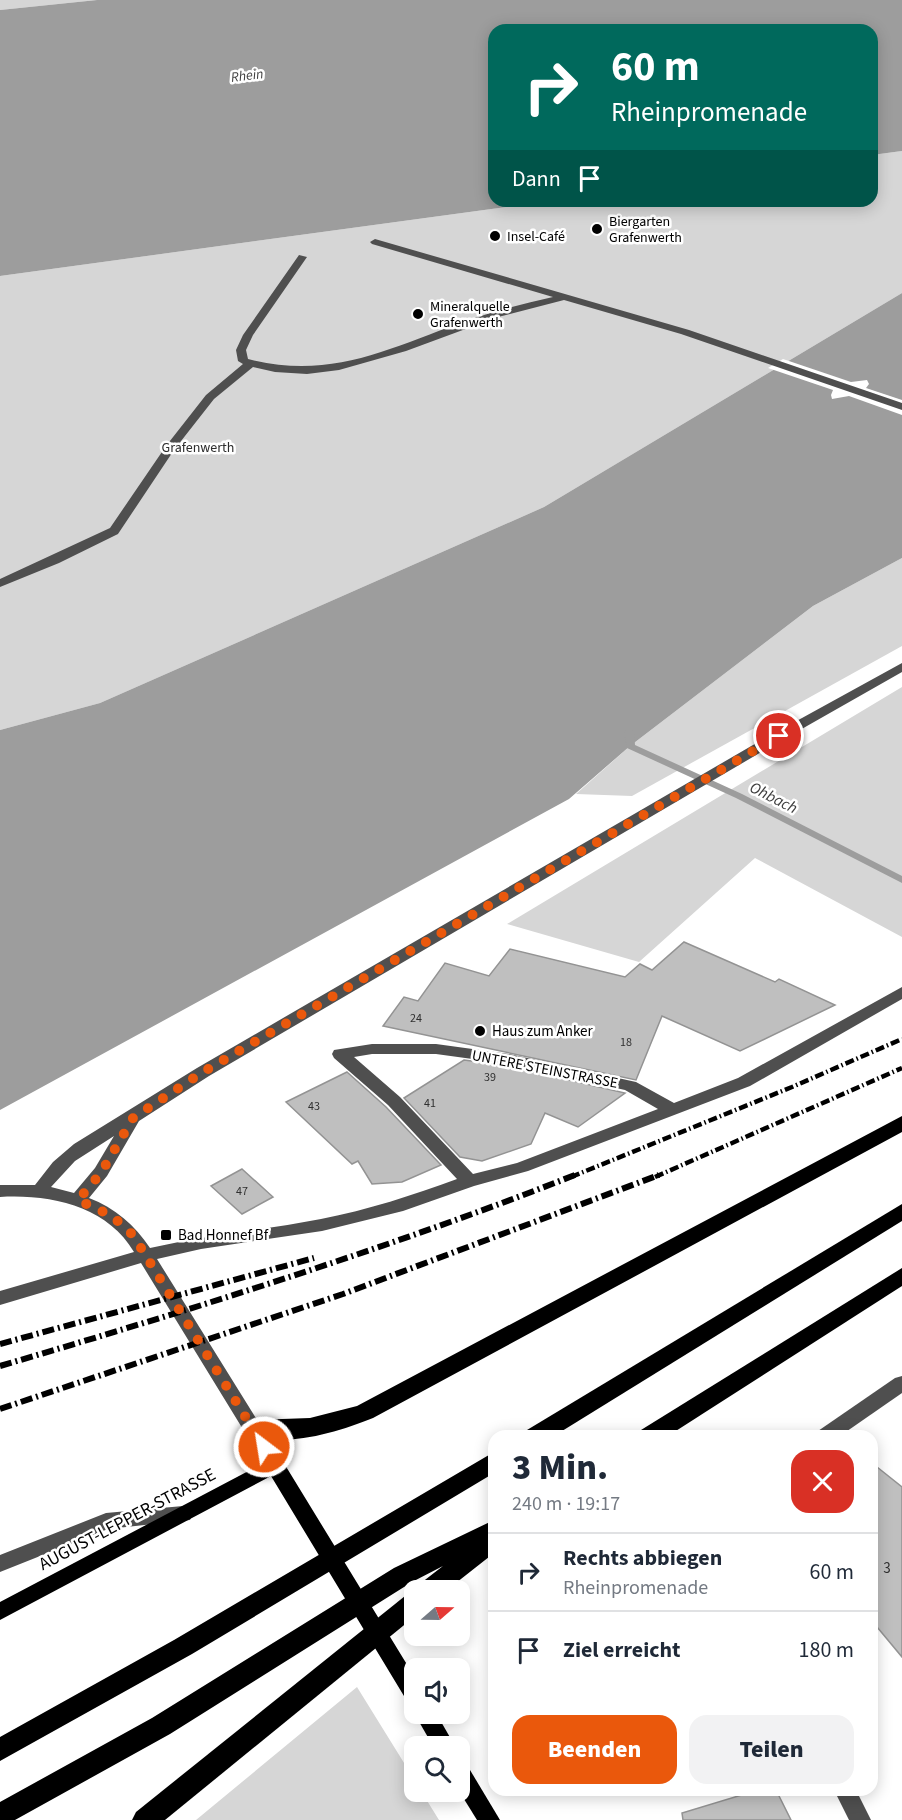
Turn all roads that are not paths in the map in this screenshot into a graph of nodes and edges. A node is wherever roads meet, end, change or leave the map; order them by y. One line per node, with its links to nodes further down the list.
1 (375, 242): 3 (street)
2 (302, 256): 4 (street)
3 (568, 297): 4 (street); 5 (street)
4 (250, 364): 6 (street)
5 (902, 407)
6 (0, 583)
7 (902, 668): 10 (street)
8 (902, 992): 9 (street)
9 (674, 1110): 12 (street); 12 (street, UNTERE STEINSTRASSE)
10 (133, 1118): 14 (street); 15 (street)
11 (902, 1123): 20 (highway)
12 (469, 1181): 18 (street)
13 (0, 1191): 14 (street)
14 (39, 1192): 15 (street)
15 (78, 1200): 20 (street)
16 (902, 1211): 21 (highway)
17 (902, 1276): 22 (highway)
18 (0, 1298)
19 (902, 1383): 23 (street)
20 (253, 1429): 24 (street)
21 (545, 1430)
22 (658, 1430)
23 (834, 1430)
24 (275, 1465): 32 (main road, AUGUST-LEPPER-STRASSE); 33 (main road)
25 (488, 1465): 34 (highway)
26 (203, 1512): 29 (street)
27 (488, 1532): 37 (highway)
28 (488, 1544): 30 (highway)
29 (0, 1564)
30 (443, 1580)
31 (404, 1611): 39 (highway)
32 (0, 1612)
33 (404, 1678)
34 (0, 1750)
35 (470, 1791): 38 (main road)
36 (848, 1796): 40 (street)
37 (0, 1815)
38 (485, 1817)
39 (145, 1820)
40 (860, 1820)

